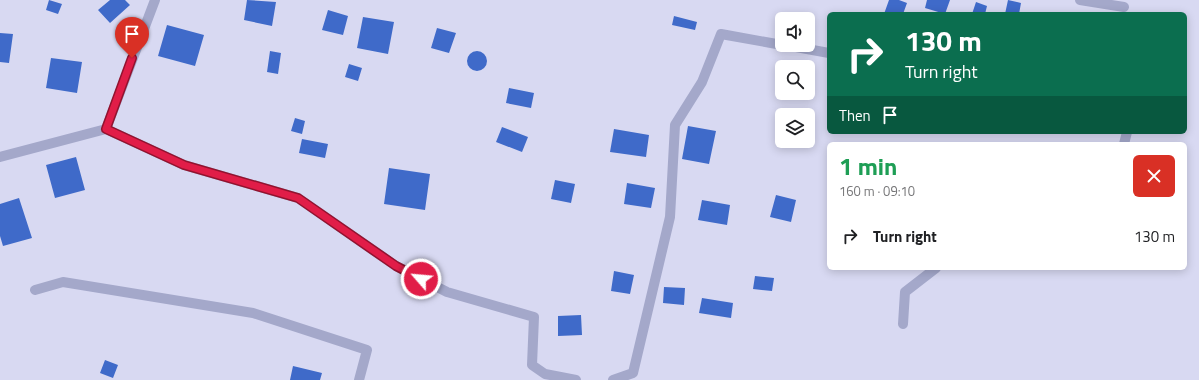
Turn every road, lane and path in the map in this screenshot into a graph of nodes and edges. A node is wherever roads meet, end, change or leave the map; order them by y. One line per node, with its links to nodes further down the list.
1 (156, 0): 7 (street)
2 (1080, 0): 3 (street)
3 (1125, 7)
4 (775, 44): 14 (street)
5 (815, 51): 6 (street)
6 (827, 53)
7 (106, 129): 8 (street); 13 (street)
8 (0, 157)
9 (933, 270): 11 (street)
10 (35, 290): 12 (street)
11 (903, 324)
12 (359, 380)
13 (576, 380)
14 (613, 380)

